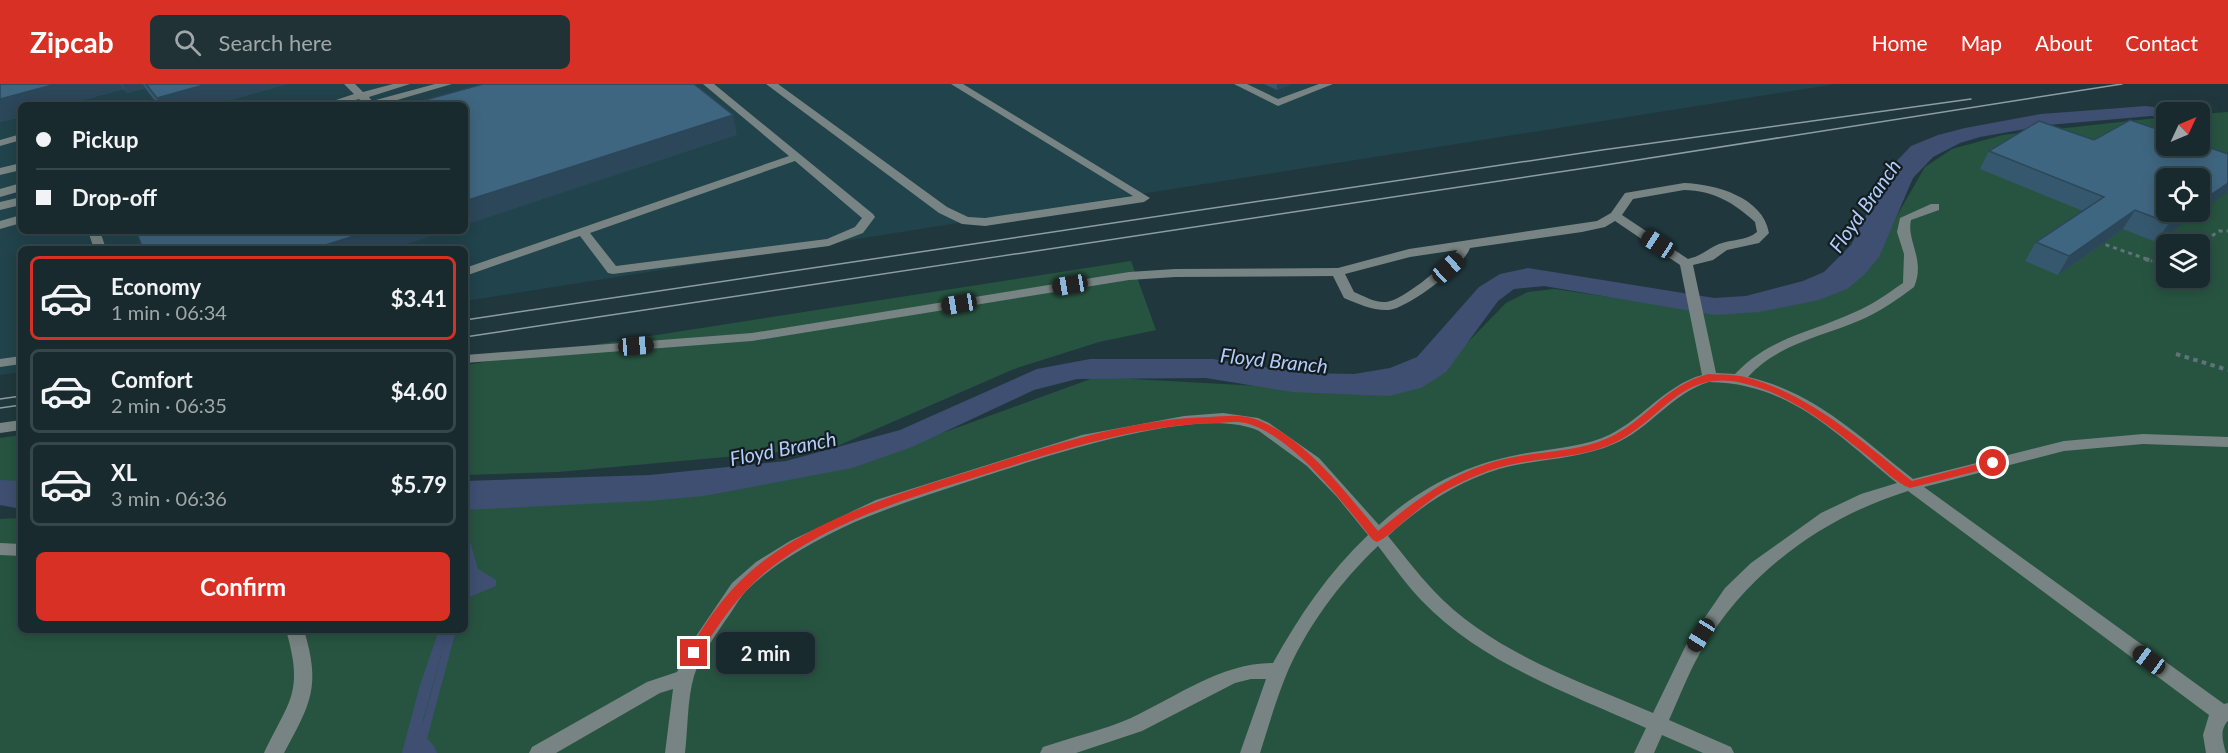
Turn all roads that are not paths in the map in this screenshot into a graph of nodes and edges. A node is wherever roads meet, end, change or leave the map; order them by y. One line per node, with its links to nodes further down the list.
1 (350, 84): 9 (street)
2 (405, 84): 9 (street)
3 (447, 84): 9 (street)
4 (708, 84): 12 (street)
5 (771, 84): 6 (street)
6 (956, 84)
7 (1239, 84): 8 (street)
8 (1328, 84)
9 (368, 102)
10 (18, 138): 11 (street)
11 (0, 143)
12 (797, 157): 23 (street); 23 (street)
13 (18, 167): 14 (street)
14 (0, 172)
15 (18, 188): 16 (street)
16 (0, 193)
17 (18, 202): 18 (street)
18 (0, 206)
19 (1935, 207): 32 (street)
20 (1615, 216): 24 (street); 25 (street); 25 (street)
21 (18, 220): 22 (street)
22 (0, 225)
23 (582, 231): 26 (street)
24 (1465, 244): 27 (street); 27 (street)
25 (1686, 263): 31 (street)
26 (468, 271)
27 (1338, 272): 28 (street)
28 (468, 359)
29 (18, 360): 30 (street)
30 (0, 363)
31 (1710, 377): 32 (street); 37 (street)
32 (1738, 379): 36 (street)
33 (18, 425): 34 (street)
34 (0, 428)
35 (2228, 442): 36 (street)
36 (1910, 485): 43 (street); 44 (street)
37 (1377, 538): 41 (street); 42 (street); 44 (street)
38 (0, 549): 39 (street)
39 (18, 550)
40 (296, 633): 45 (street)
41 (1278, 671): 48 (street); 49 (street)
42 (684, 678): 46 (street); 47 (street)
43 (2225, 713): 52 (street)
44 (1656, 725): 50 (street); 51 (street)
45 (274, 753)
46 (539, 753)
47 (675, 753)
48 (1050, 753)
49 (1250, 753)
50 (1644, 753)
51 (1724, 753)
52 (2216, 753)

